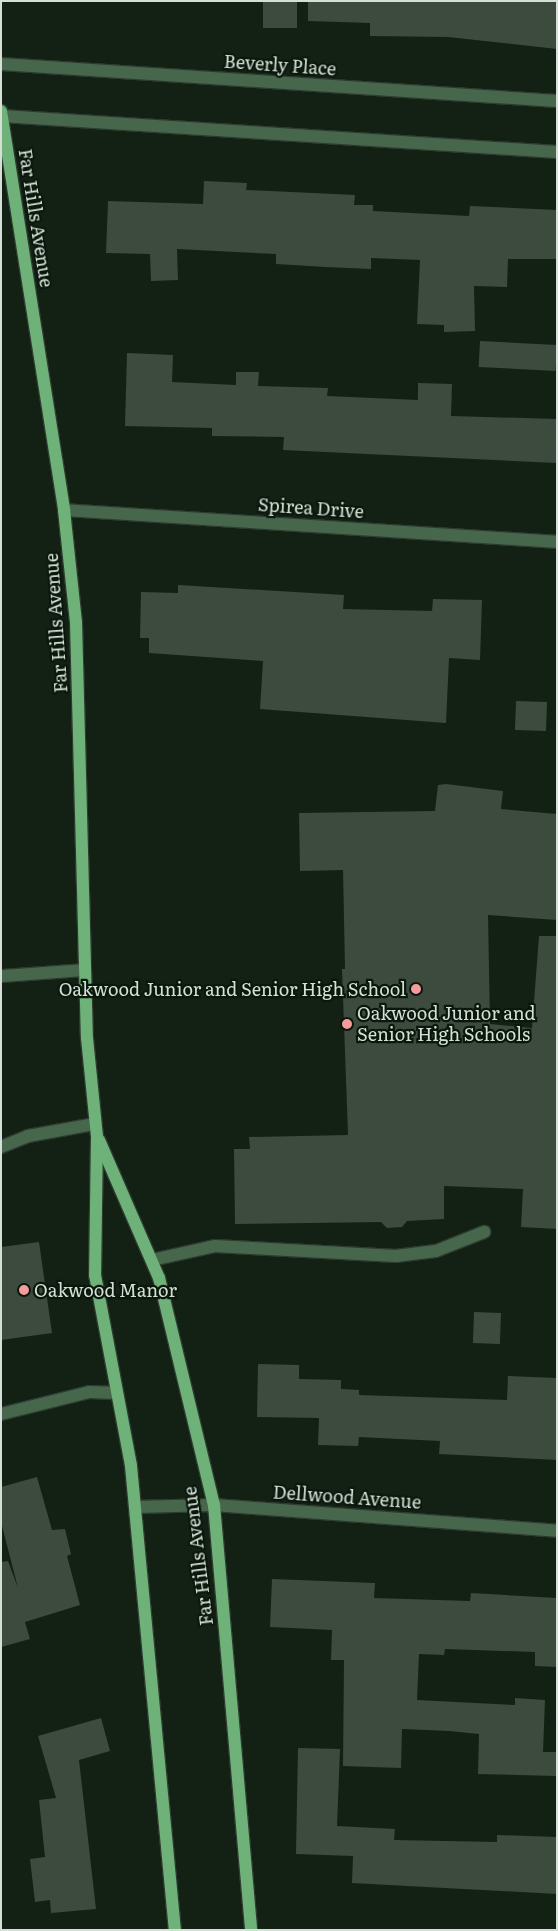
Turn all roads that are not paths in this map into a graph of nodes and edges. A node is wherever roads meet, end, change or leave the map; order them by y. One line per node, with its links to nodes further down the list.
1 (1, 64): 2 (street, Beverly Place)
2 (557, 101)
3 (2, 114): 4 (street); 5 (main road, Far Hills Avenue)
4 (557, 152)
5 (64, 510): 6 (street, Spirea Drive); 7 (main road, Far Hills Avenue)
6 (557, 542)
7 (84, 970): 8 (street); 9 (main road, Far Hills Avenue)
8 (1, 976)
9 (96, 1130): 10 (street); 12 (main road, Far Hills Avenue); 13 (main road, Far Hills Avenue)
10 (1, 1147)
11 (484, 1232): 12 (street)
12 (152, 1260): 15 (main road, Far Hills Avenue)
13 (117, 1393): 14 (street); 16 (main road, Far Hills Avenue)
14 (1, 1414)
15 (214, 1505): 16 (street, Dellwood Avenue); 17 (street, Dellwood Avenue); 19 (main road, Far Hills Avenue)
16 (134, 1507): 18 (main road, Far Hills Avenue)
17 (557, 1531)
18 (175, 1930)
19 (251, 1930)

